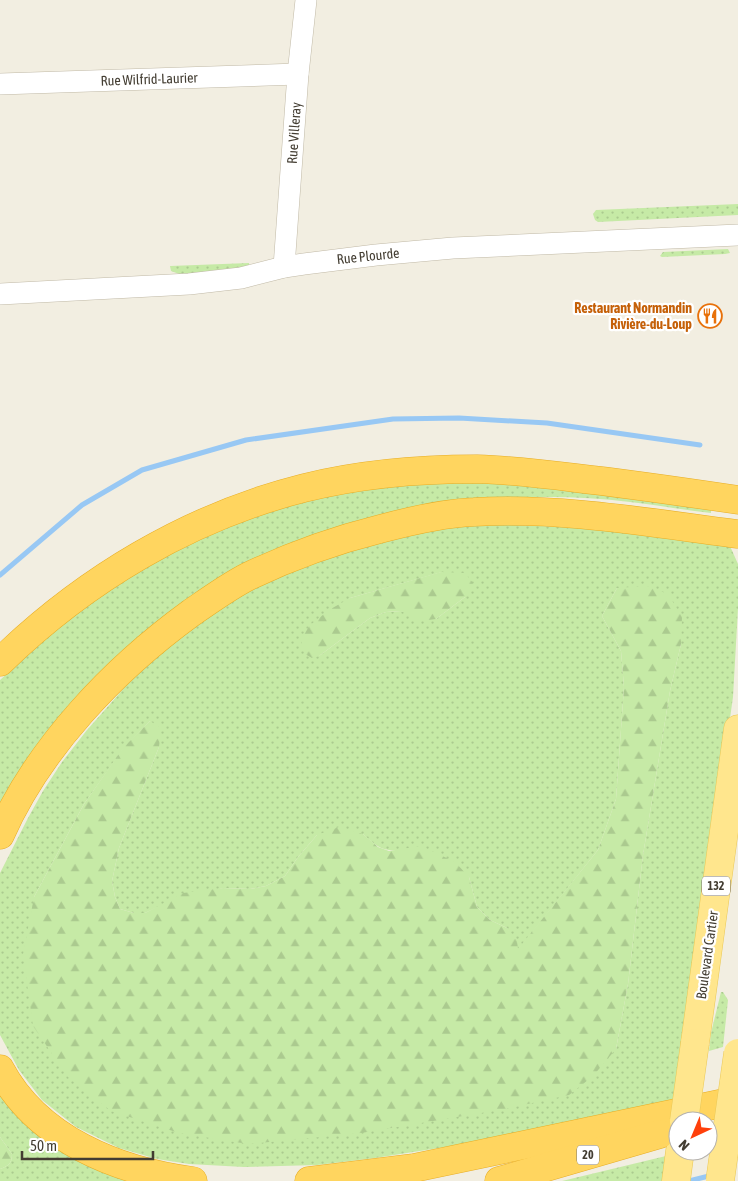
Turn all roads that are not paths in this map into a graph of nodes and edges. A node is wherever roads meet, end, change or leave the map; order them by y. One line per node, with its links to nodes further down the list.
1 (306, 0): 2 (street, Rue Villeray)
2 (298, 74): 3 (street, Rue Wilfrid-Laurier); 5 (street, Rue Villeray)
3 (0, 84)
4 (738, 235): 5 (street, Rue Plourde)
5 (284, 267): 6 (street, Rue Plourde)
6 (0, 294)
7 (738, 500): 9 (highway)
8 (738, 534): 11 (highway)
9 (0, 662)
10 (738, 729): 15 (main road, Boulevard Cartier / 132, bridge)
11 (0, 835)
12 (738, 1053): 24 (main road, bridge)
13 (0, 1069): 20 (highway)
14 (738, 1100): 21 (highway)
15 (685, 1111)
16 (738, 1111): 17 (highway)
17 (718, 1117)
18 (668, 1131): 22 (highway, 20)
19 (679, 1161): 23 (main road)
20 (193, 1181)
21 (308, 1181)
22 (499, 1181)
23 (676, 1181)
24 (720, 1181)

